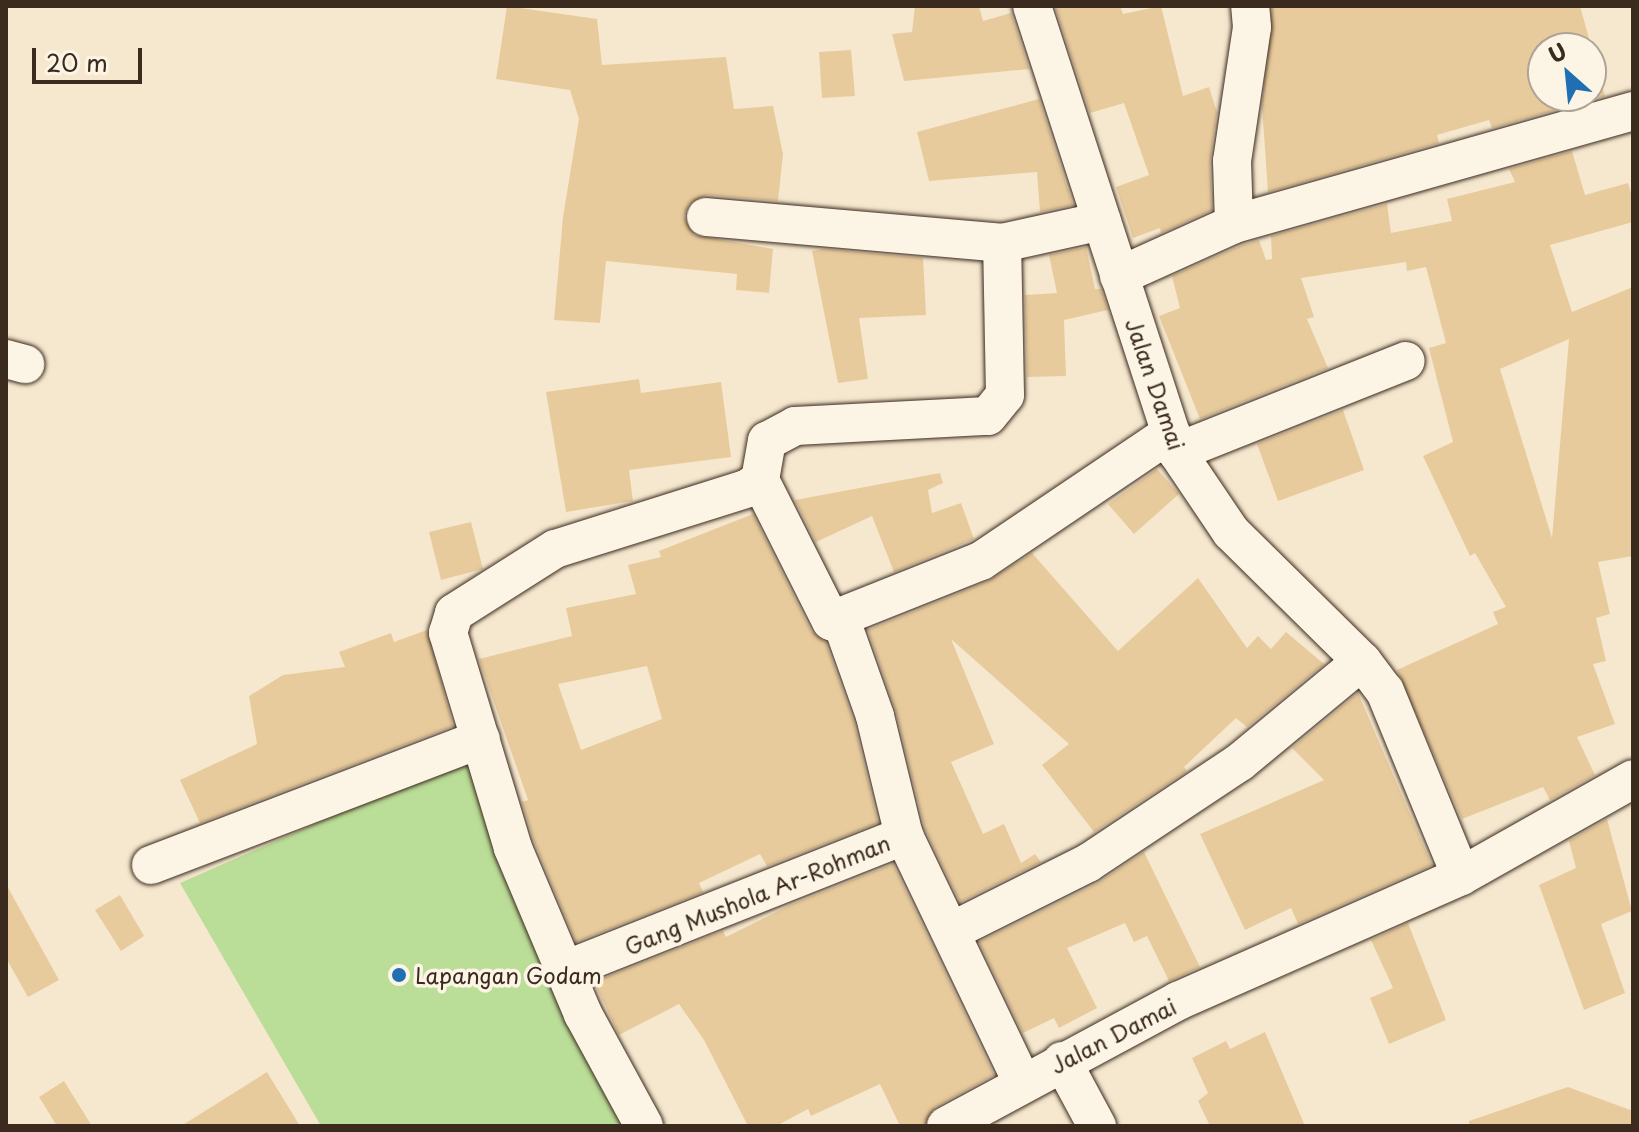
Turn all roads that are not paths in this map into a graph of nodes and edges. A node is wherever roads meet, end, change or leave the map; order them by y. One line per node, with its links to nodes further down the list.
1 (1032, 6): 5 (street, Jalan Damai)
2 (1250, 6): 6 (street)
3 (1633, 111): 6 (street)
4 (706, 217): 7 (street)
5 (1102, 221): 7 (street); 8 (street, Jalan Damai)
6 (1234, 224): 8 (street)
7 (1002, 243): 11 (street)
8 (1119, 276): 10 (street, Jalan Damai)
9 (1406, 361): 10 (street)
10 (1174, 442): 12 (street); 13 (street, Jalan Damai)
11 (760, 480): 12 (street); 14 (street)
12 (840, 625): 16 (street)
13 (1362, 661): 18 (street, Jalan Damai); 19 (street)
14 (481, 739): 17 (street); 20 (street)
15 (1633, 779): 18 (street, Jalan Damai)
16 (904, 836): 19 (street); 20 (street, Gang Mushola Ar-Rohman)
17 (151, 865)
18 (1461, 876): 21 (street, Jalan Damai)
19 (952, 931): 22 (street)
20 (565, 970): 23 (street)
21 (1062, 1061): 22 (street, Jalan Damai); 25 (street)
22 (1022, 1082): 24 (street, Jalan Damai)
23 (644, 1126)
24 (946, 1126)
25 (1097, 1126)

